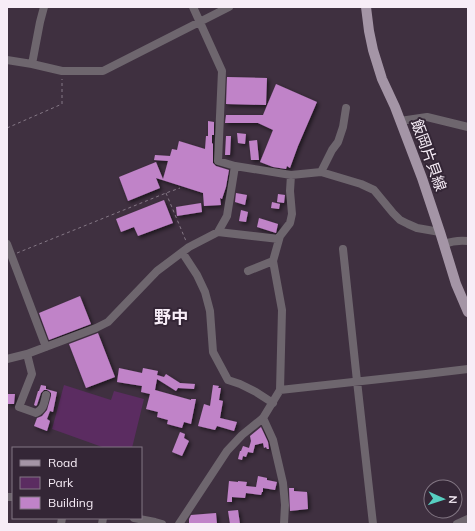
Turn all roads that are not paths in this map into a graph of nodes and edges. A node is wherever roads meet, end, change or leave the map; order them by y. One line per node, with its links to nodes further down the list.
1 (44, 7): 7 (street)
2 (193, 7): 5 (street)
3 (229, 7): 5 (street)
4 (366, 7): 9 (main road, 飯岡片貝線)
5 (199, 22): 7 (street); 11 (street)
6 (7, 60): 7 (street)
7 (32, 64)
8 (346, 108): 12 (street)
9 (400, 121): 10 (street); 15 (main road, 飯岡片貝線)
10 (468, 127)
11 (235, 166): 13 (street); 14 (street)
12 (321, 172): 13 (street); 15 (street)
13 (291, 175): 16 (street)
14 (218, 232): 16 (street); 20 (street)
15 (440, 232): 19 (main road, 飯岡片貝線)
16 (279, 239): 22 (street)
17 (468, 241): 19 (street)
18 (7, 244): 25 (street)
19 (444, 244): 24 (main road, 飯岡片貝線)
20 (185, 249): 25 (street); 32 (street)
21 (343, 249): 29 (street)
22 (273, 261): 23 (street); 30 (street)
23 (248, 271)
24 (468, 312)
25 (46, 347): 26 (street)
26 (27, 354): 27 (street); 31 (street)
27 (7, 359)
28 (468, 369): 29 (street)
29 (357, 382): 30 (street); 39 (street)
30 (280, 390): 32 (street)
31 (46, 395)
32 (272, 403): 33 (street)
33 (263, 418): 37 (street); 38 (street)
34 (140, 519): 36 (street)
35 (468, 519): 40 (street)
36 (162, 524)
37 (179, 524)
38 (284, 524)
39 (374, 524)
40 (457, 524)

